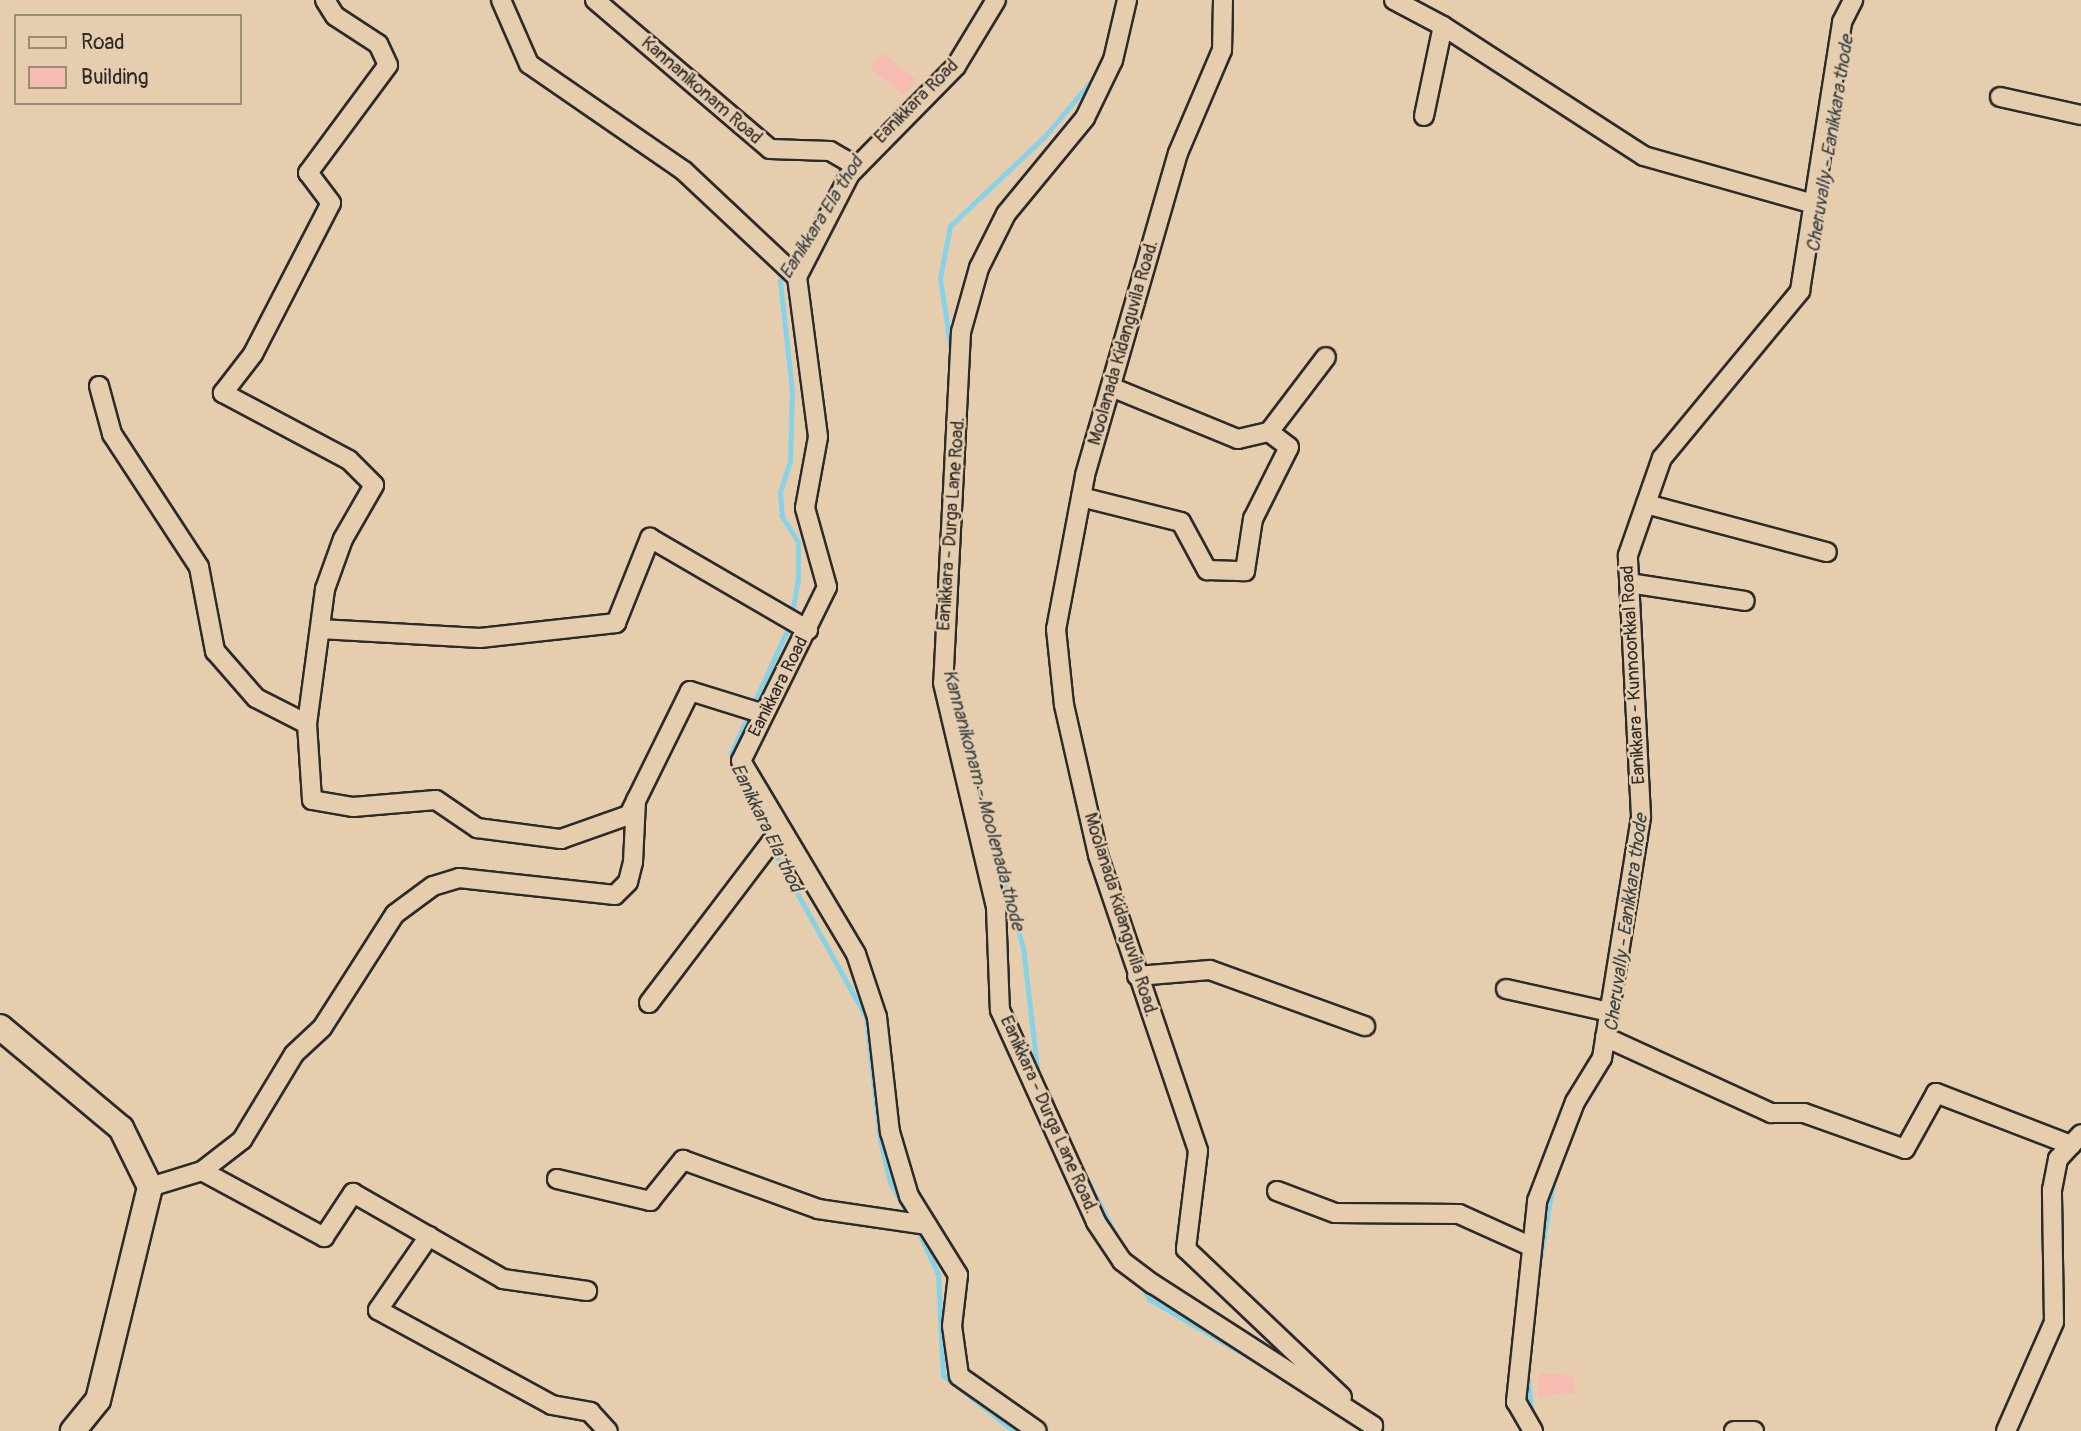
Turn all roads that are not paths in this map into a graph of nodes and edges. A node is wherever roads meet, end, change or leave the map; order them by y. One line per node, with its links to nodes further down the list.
1 (326, 0): 25 (street)
2 (501, 0): 15 (street)
3 (595, 0): 13 (street, Kannanikonam Road)
4 (996, 0): 13 (street, Eanikkara Road)
5 (1127, 0): 47 (street, Eanikkara - Durga Lane Road.)
6 (1223, 0): 18 (street, Moolanada Kidanguvila Road.)
7 (1394, 0): 9 (street)
8 (1853, 0): 14 (street, Eanikkara - Kunnoorkkal Road)
9 (1443, 26): 12 (street); 14 (street)
10 (2000, 97): 11 (street)
11 (2081, 115)
12 (1424, 117)
13 (853, 164): 15 (street, Eanikkara Road)
14 (1814, 204): 21 (street, Eanikkara - Kunnoorkkal Road)
15 (791, 271): 26 (street, Eanikkara Road)
16 (1326, 357): 19 (street)
17 (99, 386): 28 (street)
18 (1111, 387): 19 (street); 20 (street, Moolanada Kidanguvila Road.)
19 (1269, 432): 20 (street)
20 (1081, 497): 31 (street, Moolanada Kidanguvila Road.)
21 (1646, 504): 22 (street); 23 (street, Eanikkara - Kunnoorkkal Road)
22 (1827, 552)
23 (1629, 583): 24 (street); 34 (street, Eanikkara - Kunnoorkkal Road)
24 (1745, 601)
25 (320, 629): 26 (street); 28 (street)
26 (808, 630): 27 (street, Eanikkara Road)
27 (754, 709): 29 (street); 30 (street, Eanikkara Road)
28 (307, 724): 29 (street)
29 (636, 800): 39 (street)
30 (781, 829): 33 (street); 43 (street, Eanikkara Road)
31 (1137, 976): 35 (street); 47 (street, Moolanada Kidanguvila Road.)
32 (1506, 989): 34 (street)
33 (649, 1003)
34 (1609, 1012): 37 (street, Eanikkara - Kunnoorkkal Road)
35 (1365, 1026)
36 (0, 1027): 41 (street)
37 (1605, 1037): 38 (street); 45 (street, Eanikkara - Kunnoorkkal Road)
38 (2076, 1139): 54 (street)
39 (202, 1171): 41 (street); 44 (street)
40 (557, 1179): 43 (street)
41 (150, 1187): 48 (street)
42 (1277, 1191): 45 (street)
43 (926, 1225): 50 (street, Eanikkara Road)
44 (429, 1236): 46 (street); 49 (street)
45 (1532, 1247): 51 (street, Eanikkara - Kunnoorkkal Road)
46 (587, 1291)
47 (1375, 1429)
48 (73, 1431)
49 (608, 1431)
50 (1037, 1431)
51 (1533, 1431)
52 (1734, 1431): 53 (street)
53 (1754, 1431)
54 (2006, 1431)

